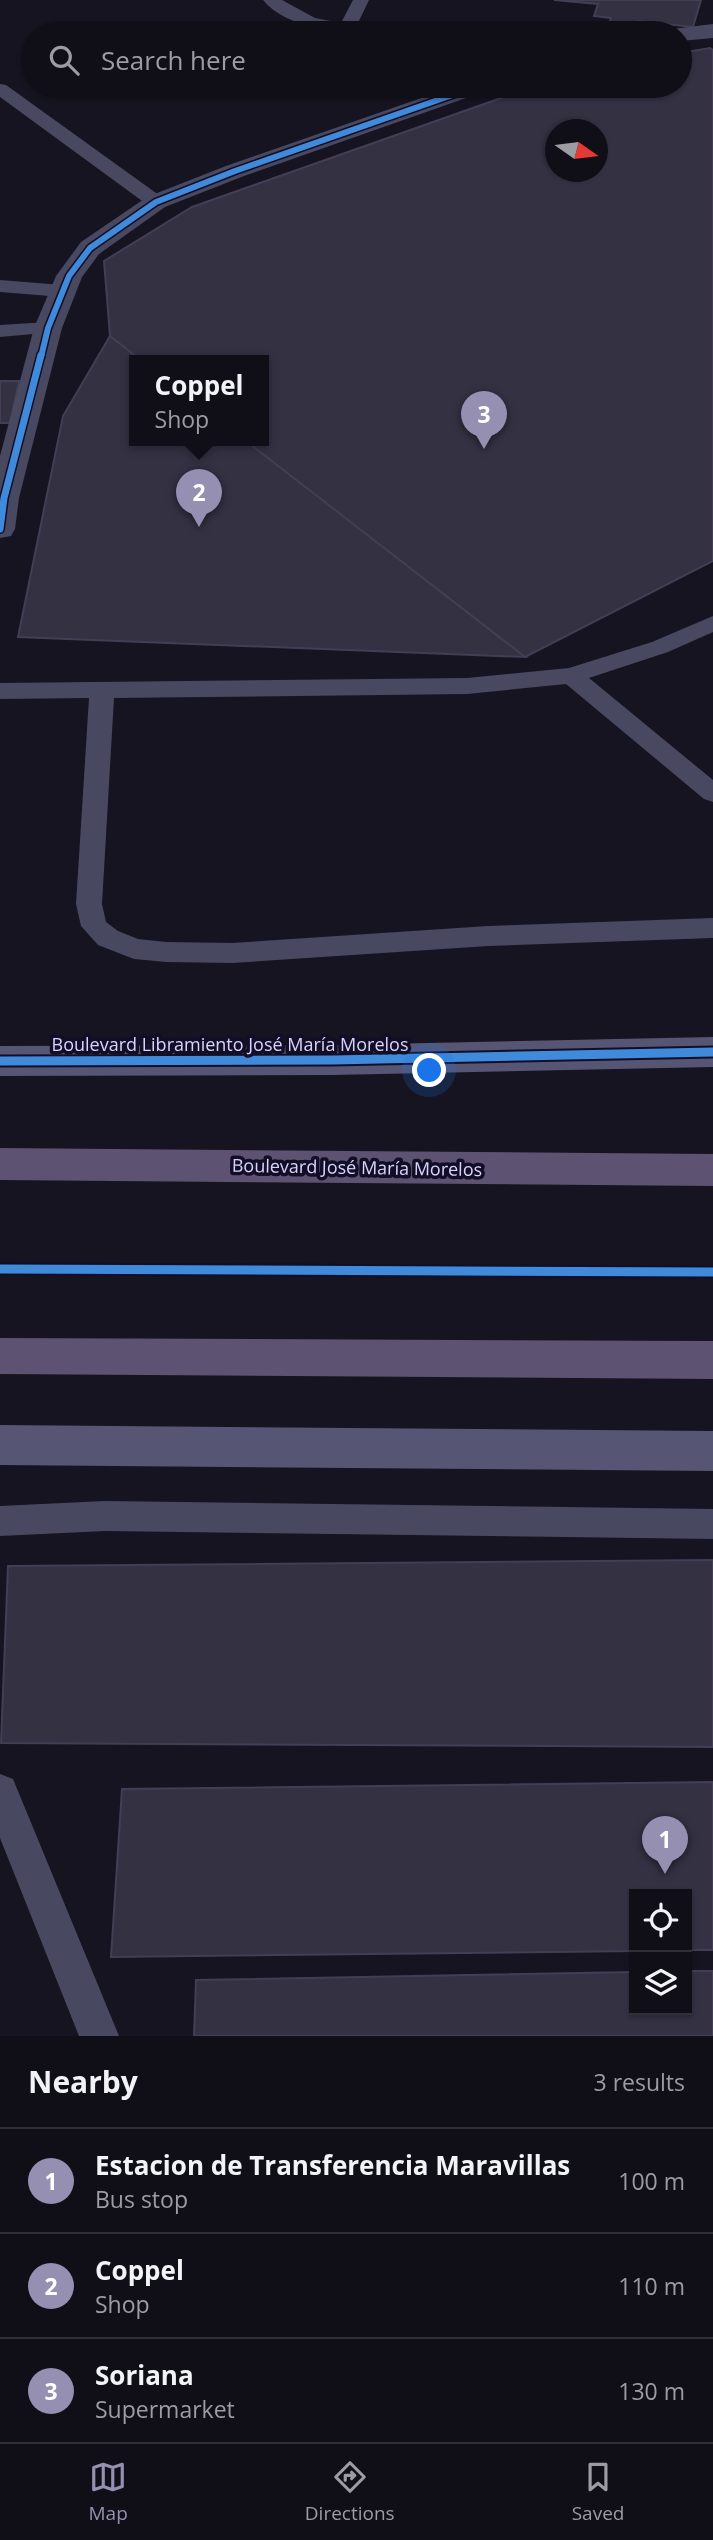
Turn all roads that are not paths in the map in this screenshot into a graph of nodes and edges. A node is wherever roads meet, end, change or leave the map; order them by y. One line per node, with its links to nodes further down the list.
1 (271, 0): 3 (lane)
2 (361, 0): 5 (lane)
3 (287, 6): 4 (lane)
4 (303, 21)
5 (351, 21)
6 (713, 31): 7 (street)
7 (692, 33)
8 (0, 89): 10 (lane)
9 (444, 98): 10 (street)
10 (156, 202): 12 (street)
11 (0, 286): 12 (lane)
12 (62, 291): 13 (street)
13 (48, 328): 14 (lane); 15 (street)
14 (0, 331)
15 (2, 498): 16 (street)
16 (0, 529)
17 (713, 623): 18 (lane)
18 (571, 676): 19 (lane); 21 (lane)
19 (102, 689): 20 (lane); 22 (lane)
20 (0, 691)
21 (713, 793)
22 (713, 928)
23 (713, 1052): 24 (street, Boulevard Libramiento José María Morelos)
24 (0, 1061)
25 (0, 1164): 26 (main road, Boulevard José María Morelos)
26 (713, 1170)
27 (0, 1356): 28 (main road)
28 (713, 1360)
29 (0, 1445): 30 (street)
30 (713, 1451)
31 (0, 1521): 32 (lane)
32 (713, 1524)
33 (0, 1792): 34 (lane)
34 (99, 2036)

